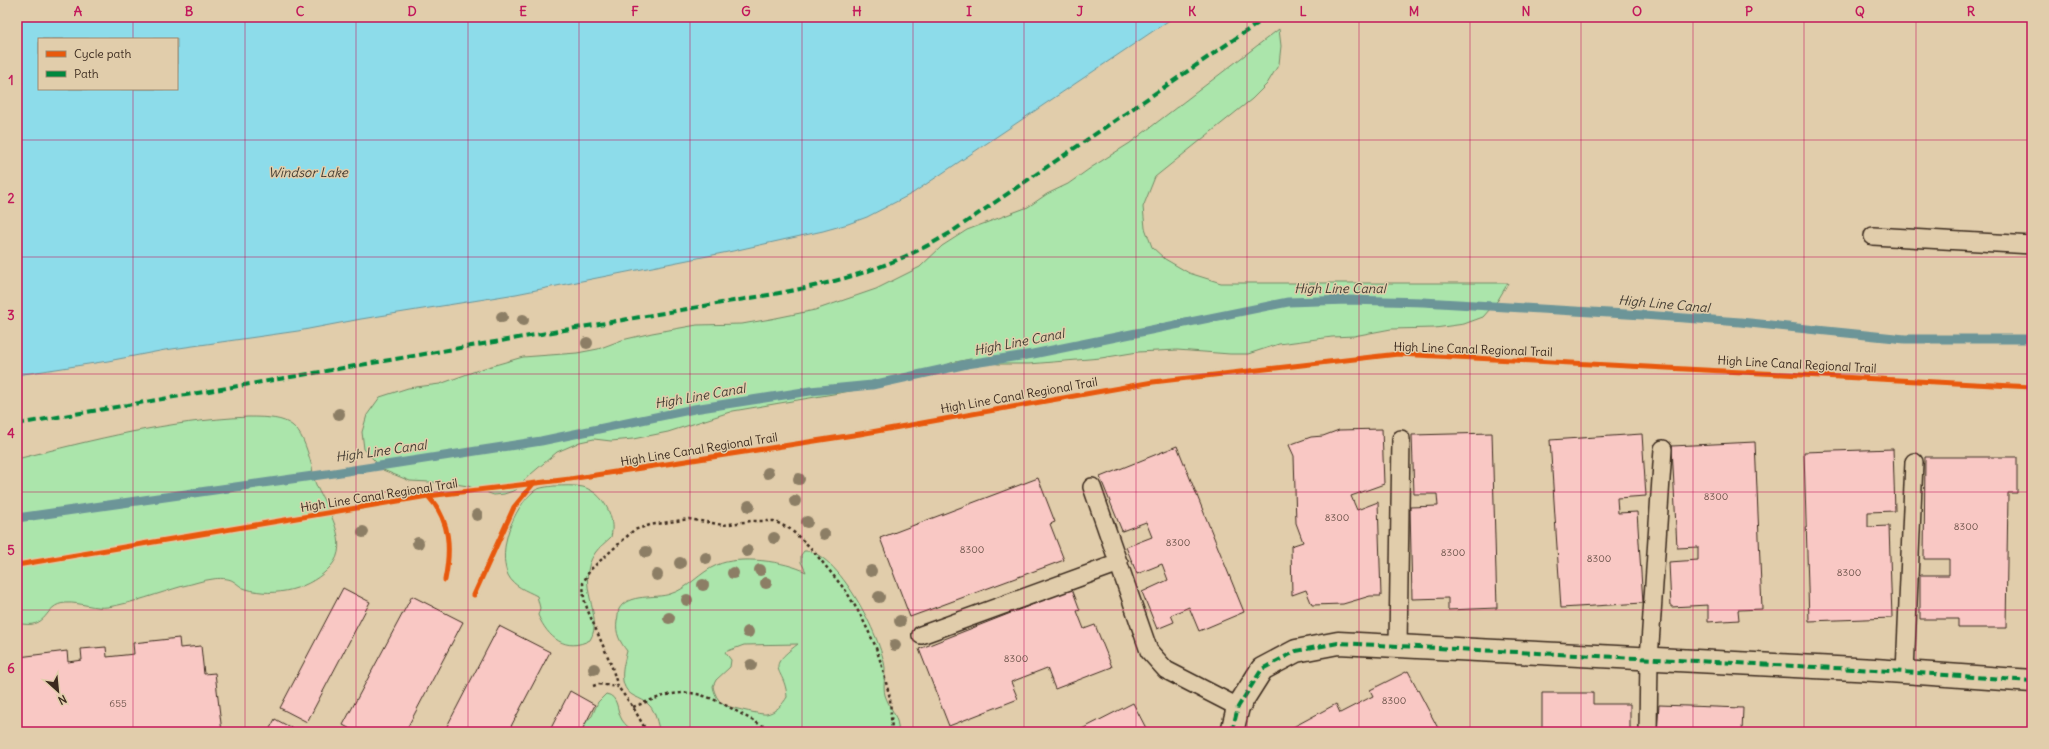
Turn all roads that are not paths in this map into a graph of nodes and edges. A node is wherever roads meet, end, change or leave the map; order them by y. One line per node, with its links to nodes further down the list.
1 (1874, 236): 2 (lane)
2 (2032, 245)
3 (1401, 439): 9 (lane)
4 (1664, 449): 10 (lane)
5 (1914, 462): 11 (lane)
6 (1092, 487): 7 (lane)
7 (1119, 563): 8 (lane); 13 (lane)
8 (921, 634)
9 (1398, 646): 10 (street); 13 (street)
10 (1649, 659): 11 (street); 15 (lane)
11 (1905, 672): 12 (street)
12 (2032, 681)
13 (1238, 707): 14 (street)
14 (1232, 732)
15 (1648, 732)

